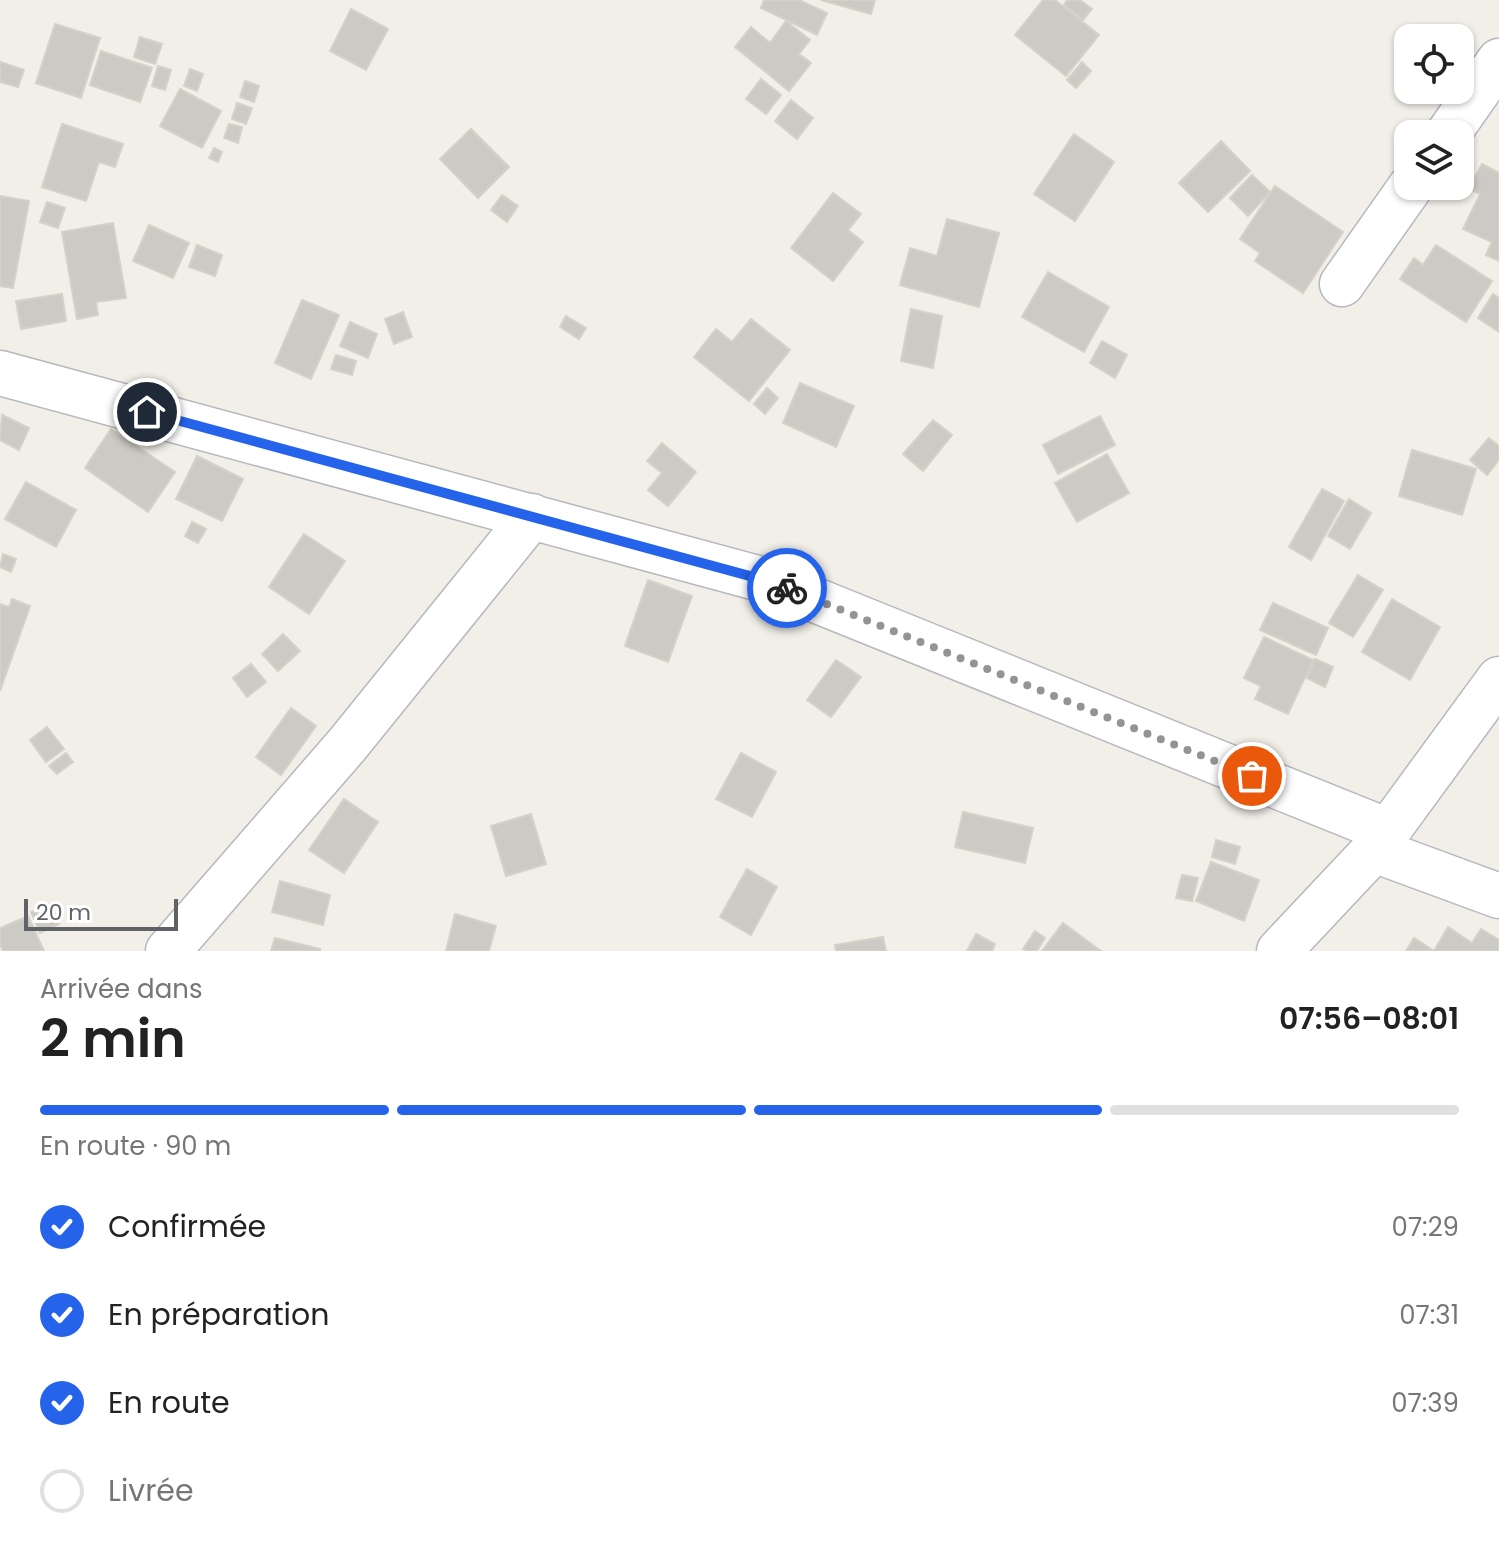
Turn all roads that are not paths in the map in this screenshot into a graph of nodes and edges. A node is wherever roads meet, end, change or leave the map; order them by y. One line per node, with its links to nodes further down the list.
1 (1499, 61): 2 (street)
2 (1458, 120)
3 (1401, 200): 4 (street)
4 (1342, 284)
5 (0, 373): 6 (street)
6 (532, 516): 8 (street); 10 (street)
7 (1499, 679): 8 (street)
8 (1381, 840): 9 (street); 11 (street)
9 (1499, 896)
10 (168, 951)
11 (1279, 951)

